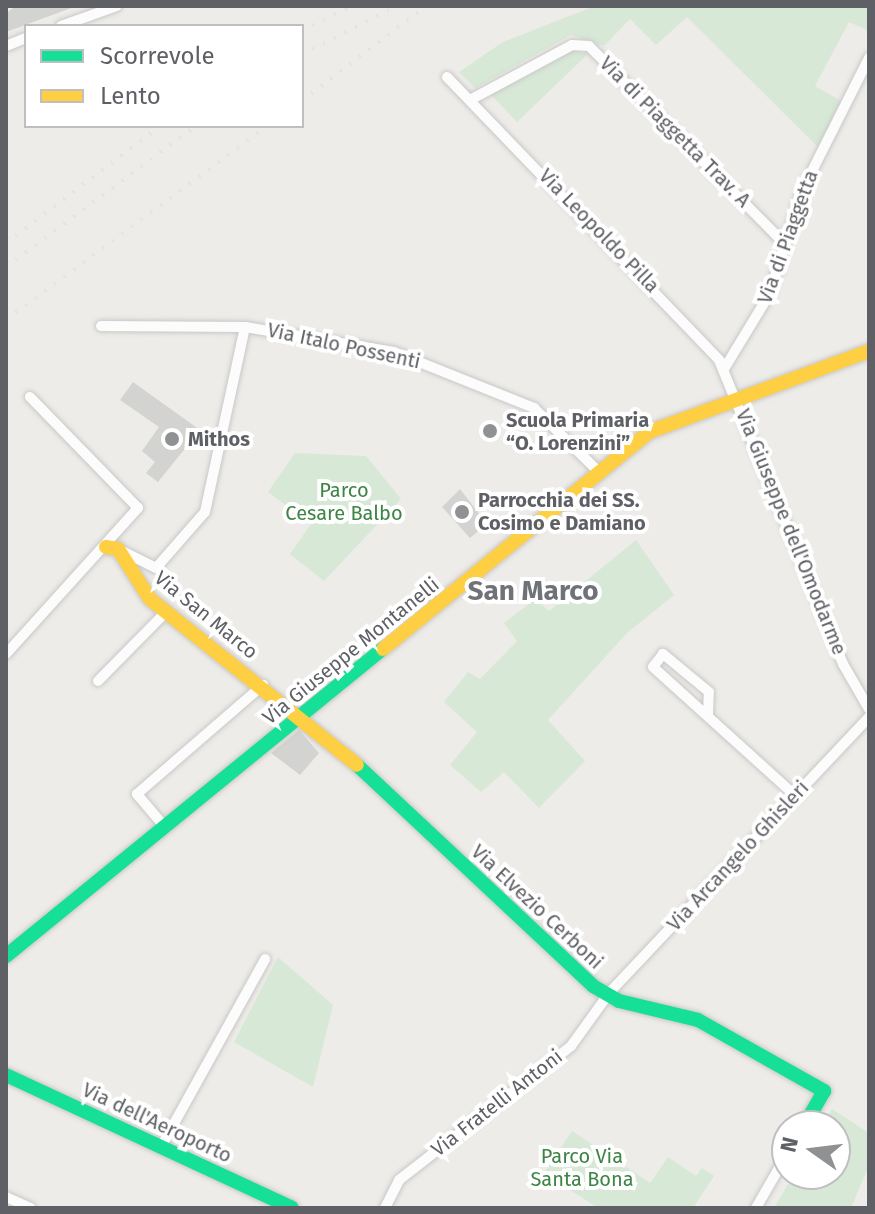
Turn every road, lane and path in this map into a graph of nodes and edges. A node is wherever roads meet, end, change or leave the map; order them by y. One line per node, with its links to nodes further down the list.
1 (117, 6): 2 (street)
2 (67, 24)
3 (869, 58): 6 (street, Via di Piaggetta)
4 (447, 77): 5 (street, Via Leopoldo Pilla)
5 (470, 100): 6 (street, Via di Piaggetta Trav. A); 10 (street, Via Leopoldo Pilla)
6 (786, 245): 10 (street, Via di Piaggetta)
7 (101, 326): 8 (street, Via Italo Possenti)
8 (245, 327): 13 (street, Via Italo Possenti); 14 (street)
9 (869, 351): 11 (street, Via Giuseppe Montanelli)
10 (724, 369): 11 (street, Via Leopoldo Pilla)
11 (737, 395): 13 (street, Via Giuseppe Montanelli); 19 (street, Via Giuseppe dell'Omodarme)
12 (30, 397): 14 (street)
13 (599, 472): 21 (street, Via Giuseppe Montanelli)
14 (112, 548): 15 (street, Via San Marco); 16 (street)
15 (165, 613): 17 (street); 18 (street, Via San Marco)
16 (6, 654)
17 (98, 681)
18 (263, 685): 21 (street, Via San Marco); 24 (street)
19 (869, 709)
20 (708, 715): 20 (street); 23 (street)
21 (302, 716): 24 (street, Via Giuseppe Montanelli); 27 (street, Via Elvezio Cerboni)
22 (869, 717): 23 (street, Via Arcangelo Ghisleri)
23 (796, 796): 27 (street, Via Arcangelo Ghisleri)
24 (164, 826): 25 (street, Via Giuseppe Montanelli)
25 (6, 956)
26 (265, 959): 30 (street)
27 (607, 995): 29 (street, Via Elvezio Cerboni); 35 (street, Via Fratelli Antoni)
28 (6, 1075): 30 (street, Via dell'Aeroporto)
29 (813, 1110)
30 (161, 1147): 34 (street, Via dell'Aeroporto)
31 (771, 1182): 36 (street)
32 (6, 1197): 33 (street)
33 (31, 1208)
34 (292, 1208)
35 (385, 1208)
36 (756, 1208)

